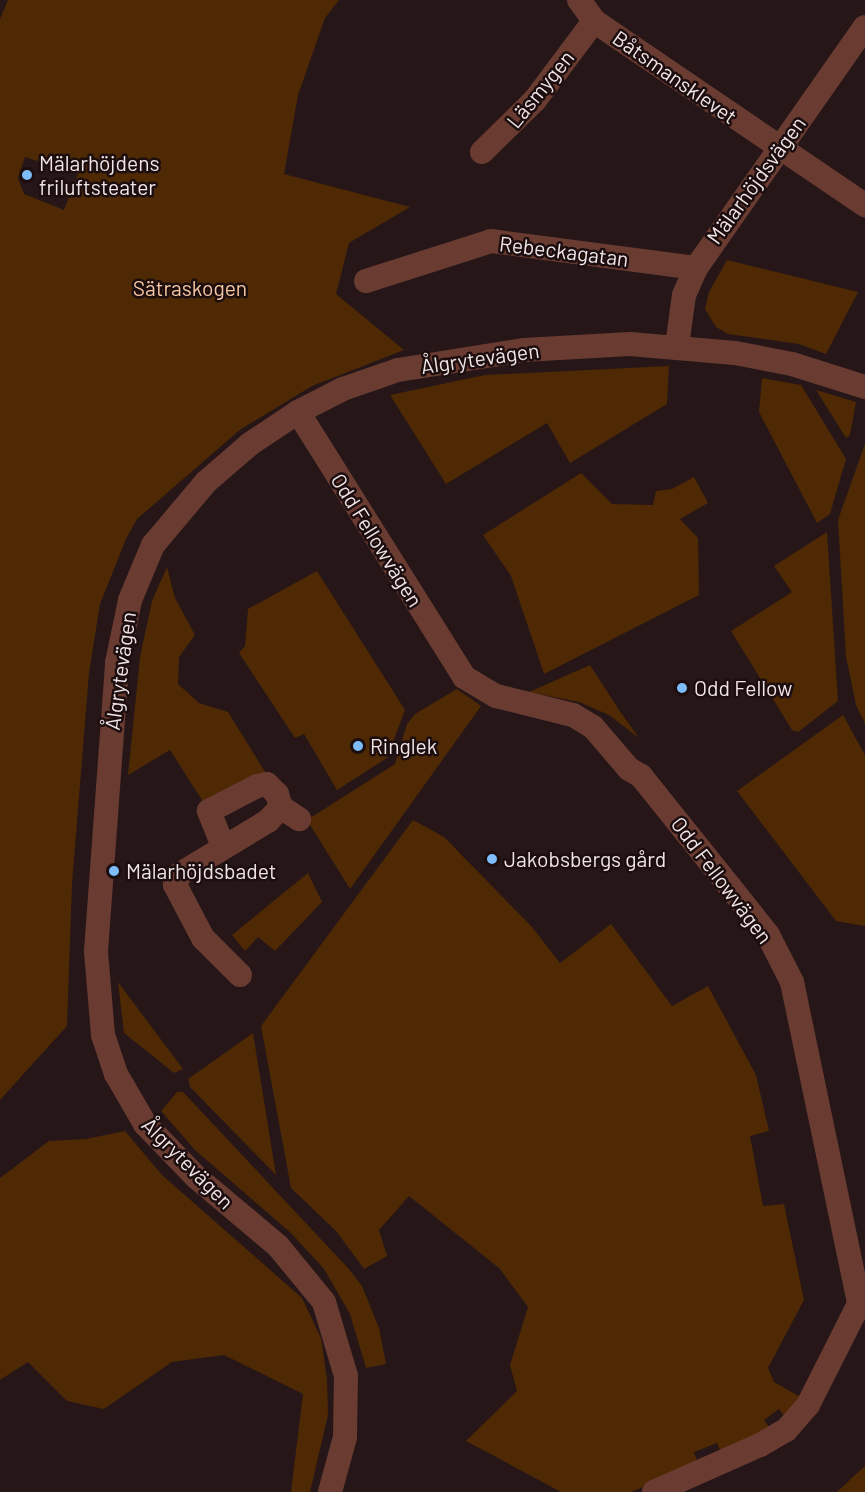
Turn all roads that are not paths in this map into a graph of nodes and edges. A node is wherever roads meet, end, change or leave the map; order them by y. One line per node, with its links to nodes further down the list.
1 (579, 0): 2 (street, Båtsmansklevet)
2 (594, 21): 4 (street, Båtsmansklevet); 5 (street, Läsmygen)
3 (865, 27): 4 (street, Mälarhöjdsvägen)
4 (778, 148): 6 (street, Båtsmansklevet); 7 (street, Mälarhöjdsvägen)
5 (482, 152)
6 (865, 205)
7 (696, 268): 8 (street, Rebeckagatan); 9 (street, Mälarhöjdsvägen)
8 (366, 281)
9 (677, 346): 10 (street, Ålgrytevägen); 11 (street, Ålgrytevägen)
10 (865, 387)
11 (298, 412): 14 (street, Odd Fellowvägen); 15 (street, Ålgrytevägen)
12 (224, 846): 12 (street); 13 (street)
13 (240, 975)
14 (667, 1489)
15 (330, 1492)

